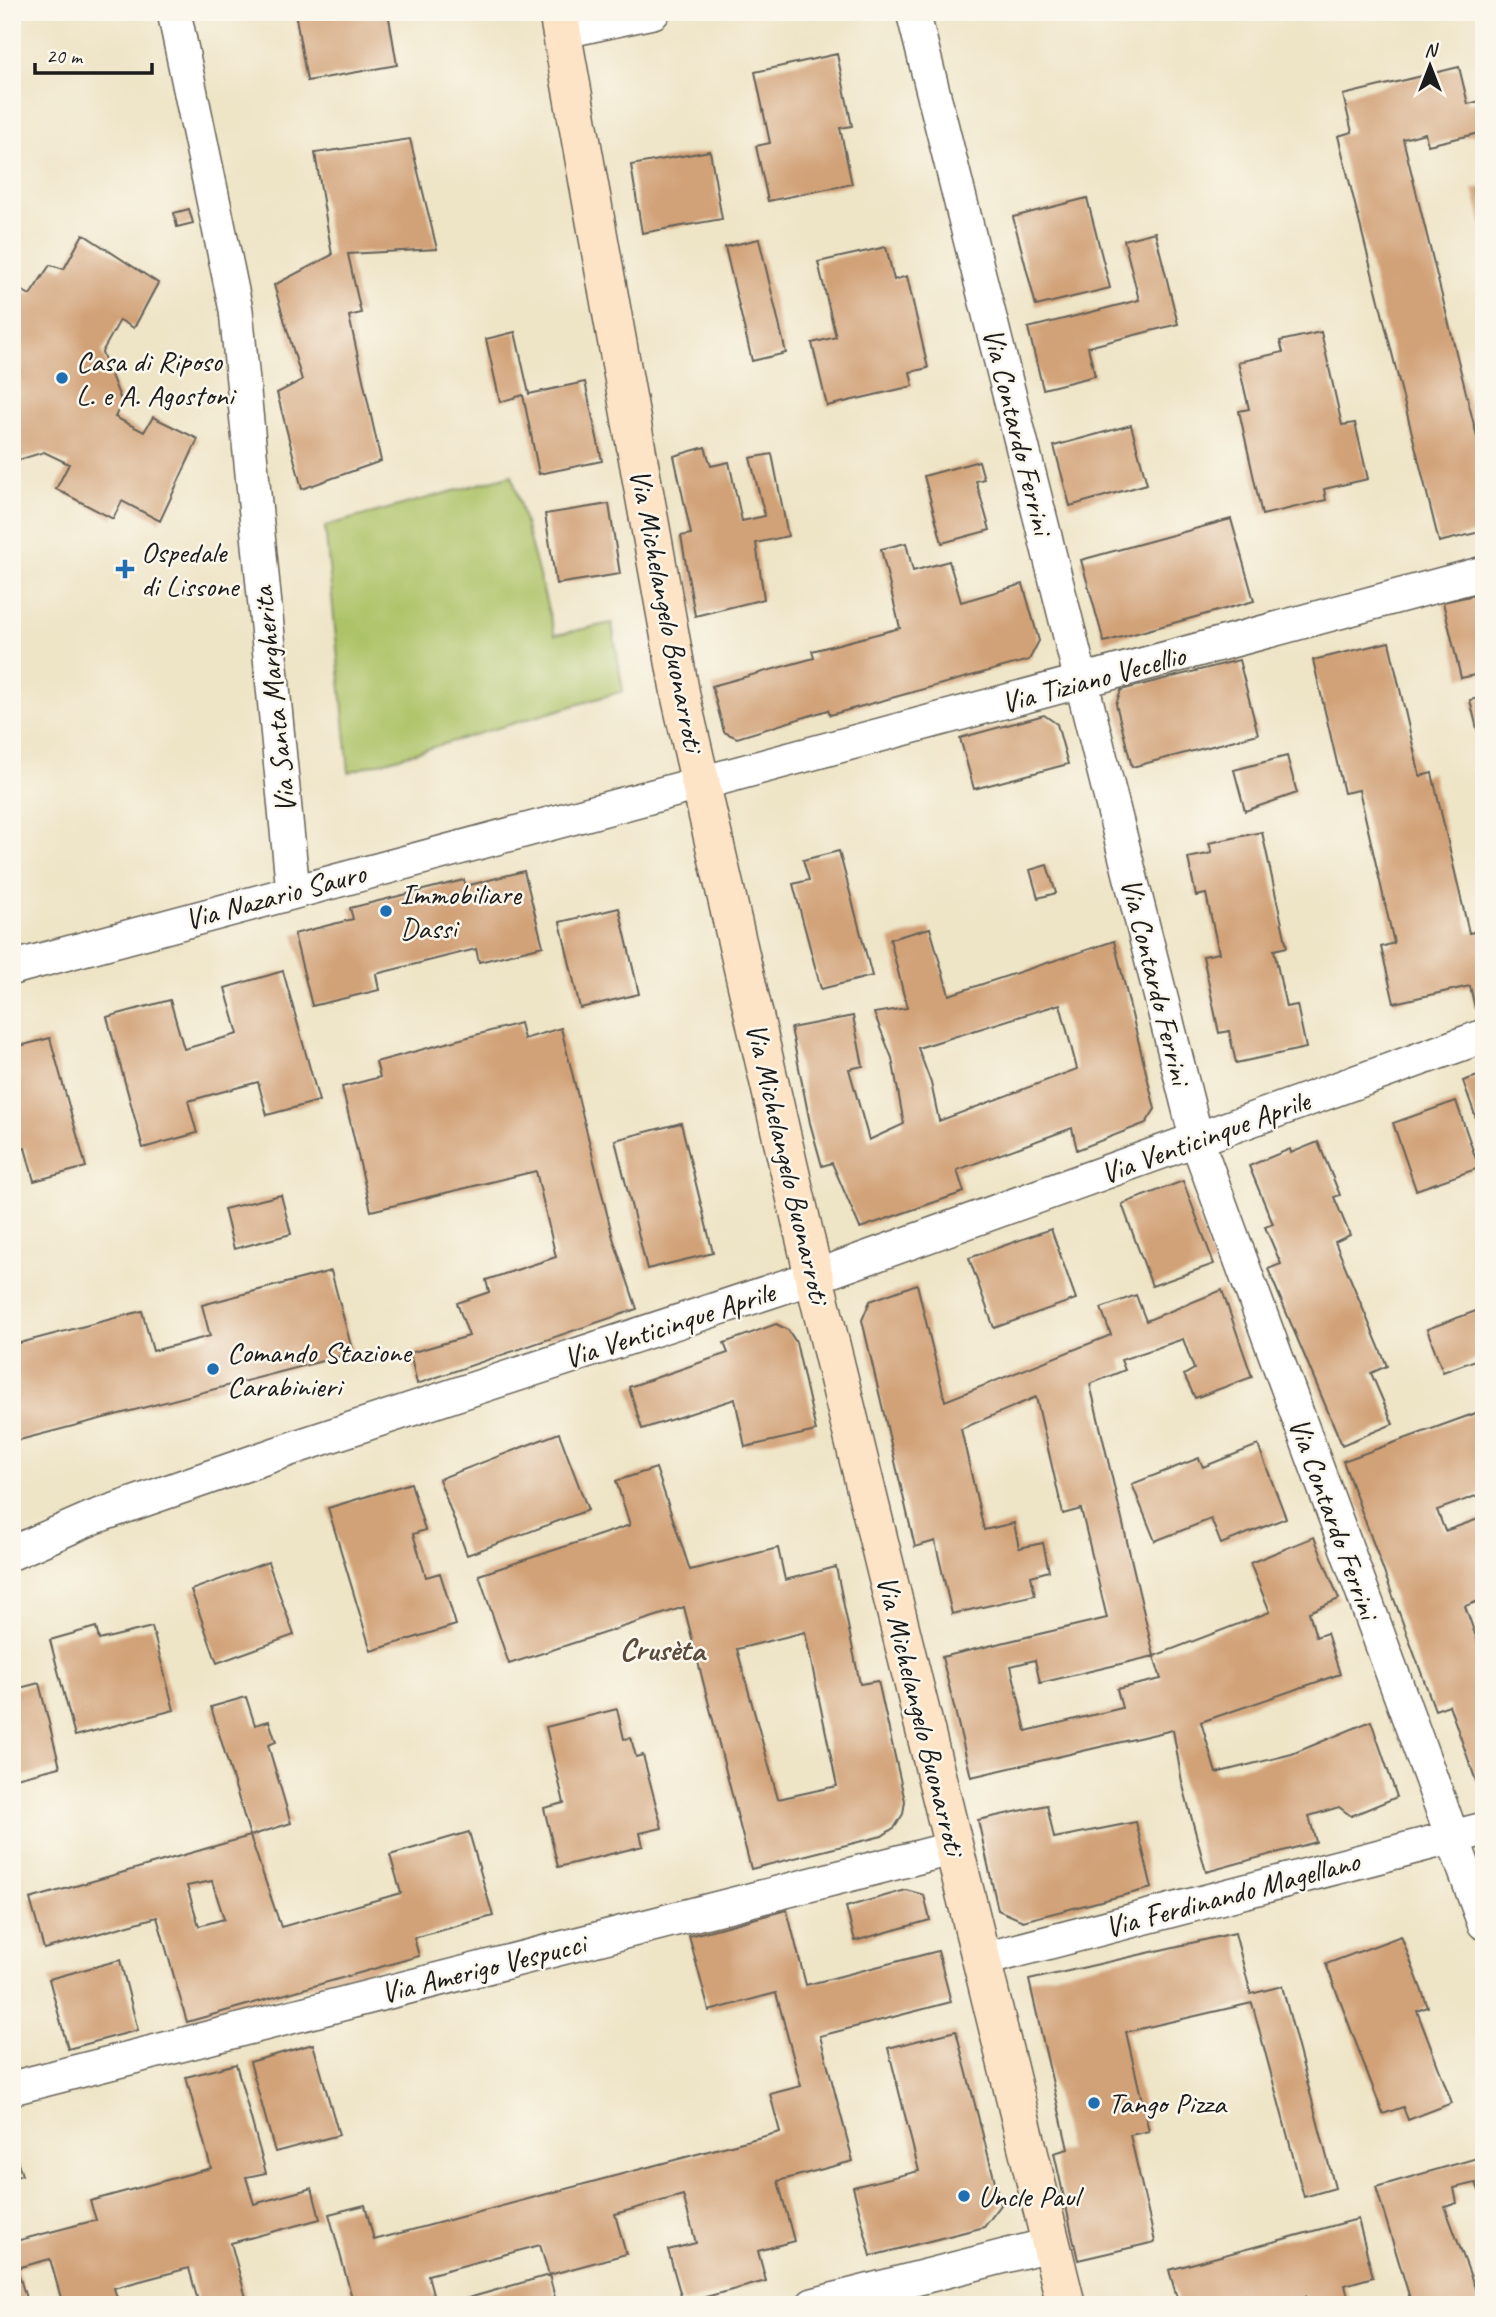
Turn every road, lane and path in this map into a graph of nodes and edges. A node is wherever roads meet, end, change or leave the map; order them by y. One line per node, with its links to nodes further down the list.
1 (174, 12): 8 (street, Via Santa Margherita)
2 (653, 12): 4 (street)
3 (913, 12): 6 (street, Via Contardo Ferrini)
4 (559, 22): 7 (street, Via Michelangelo Buonarroti)
5 (1484, 573): 6 (street, Via Tiziano Vecellio)
6 (1081, 682): 7 (street, Via Tiziano Vecellio); 11 (street, Via Contardo Ferrini)
7 (701, 783): 8 (street, Via Nazario Sauro); 12 (street, Via Michelangelo Buonarroti)
8 (293, 891): 9 (street, Via Nazario Sauro)
9 (12, 968)
10 (1484, 1036): 11 (street, Via Venticinque Aprile)
11 (1197, 1141): 12 (street, Via Venticinque Aprile); 15 (street, Via Contardo Ferrini)
12 (814, 1277): 13 (street, Via Venticinque Aprile); 16 (street, Via Michelangelo Buonarroti)
13 (12, 1553)
14 (1484, 1829): 15 (street, Via Ferdinando Magellano)
15 (1451, 1837): 17 (street, Via Contardo Ferrini); 18 (street, Via Ferdinando Magellano)
16 (954, 1848): 18 (street, Via Michelangelo Buonarroti); 19 (street, Via Amerigo Vespucci)
17 (1484, 1923)
18 (981, 1960): 20 (street, Via Michelangelo Buonarroti)
19 (12, 2088)
20 (1052, 2244): 21 (street); 22 (street, Via Michelangelo Buonarroti)
21 (813, 2305)
22 (1066, 2305)

